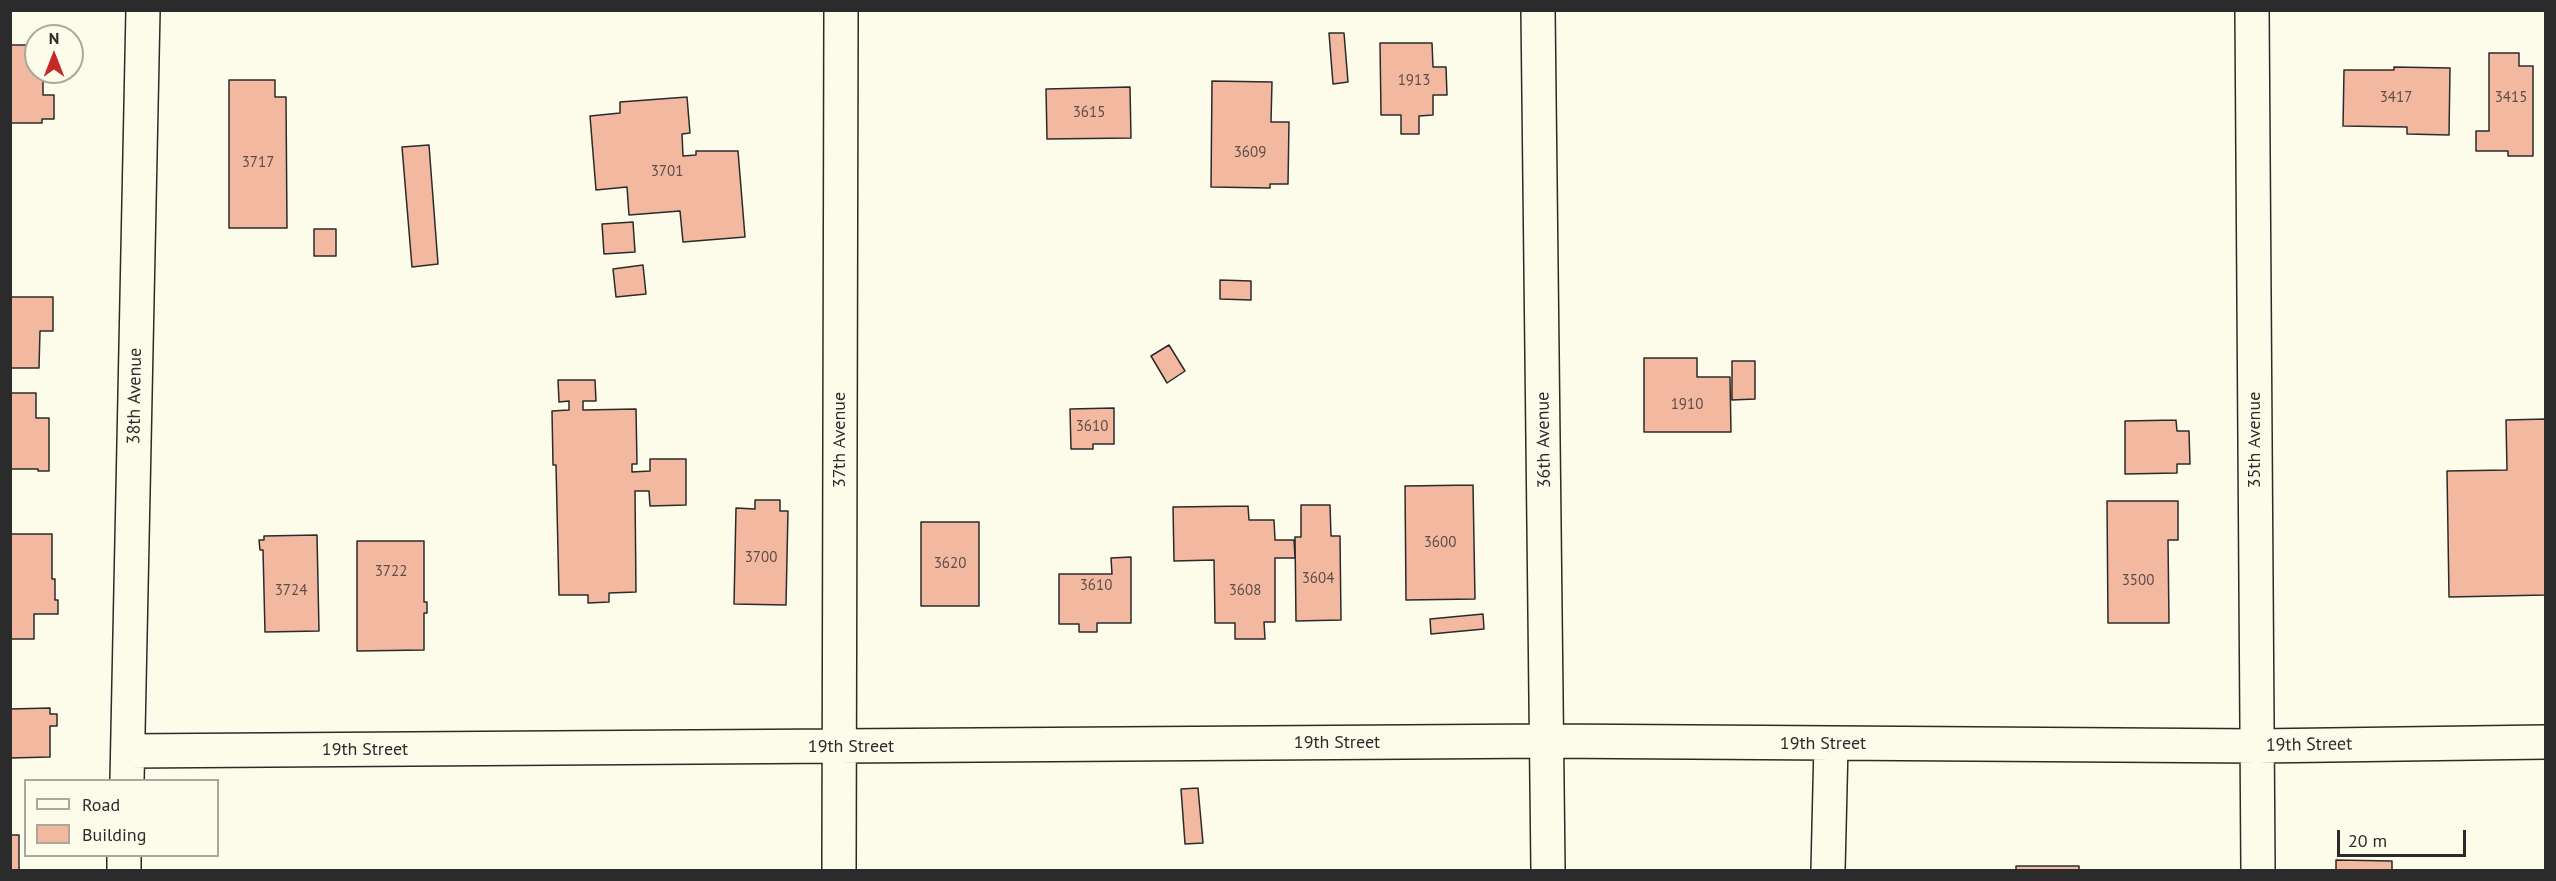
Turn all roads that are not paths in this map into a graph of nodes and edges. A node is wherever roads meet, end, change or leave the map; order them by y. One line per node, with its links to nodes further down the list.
1 (143, 10): 10 (street, 38th Avenue)
2 (841, 10): 9 (street, 37th Avenue)
3 (1538, 10): 5 (street, 36th Avenue)
4 (2252, 10): 8 (street, 35th Avenue)
5 (1548, 741): 7 (street, 19th Street); 9 (street, 19th Street); 12 (street, 36th Avenue)
6 (2546, 742): 8 (street, 19th Street)
7 (1830, 745): 8 (street, 19th Street); 13 (street)
8 (2258, 746): 14 (street, 35th Avenue)
9 (839, 747): 10 (street, 19th Street); 11 (street, 37th Avenue)
10 (127, 766)
11 (839, 870)
12 (1548, 870)
13 (1828, 870)
14 (2258, 870)

